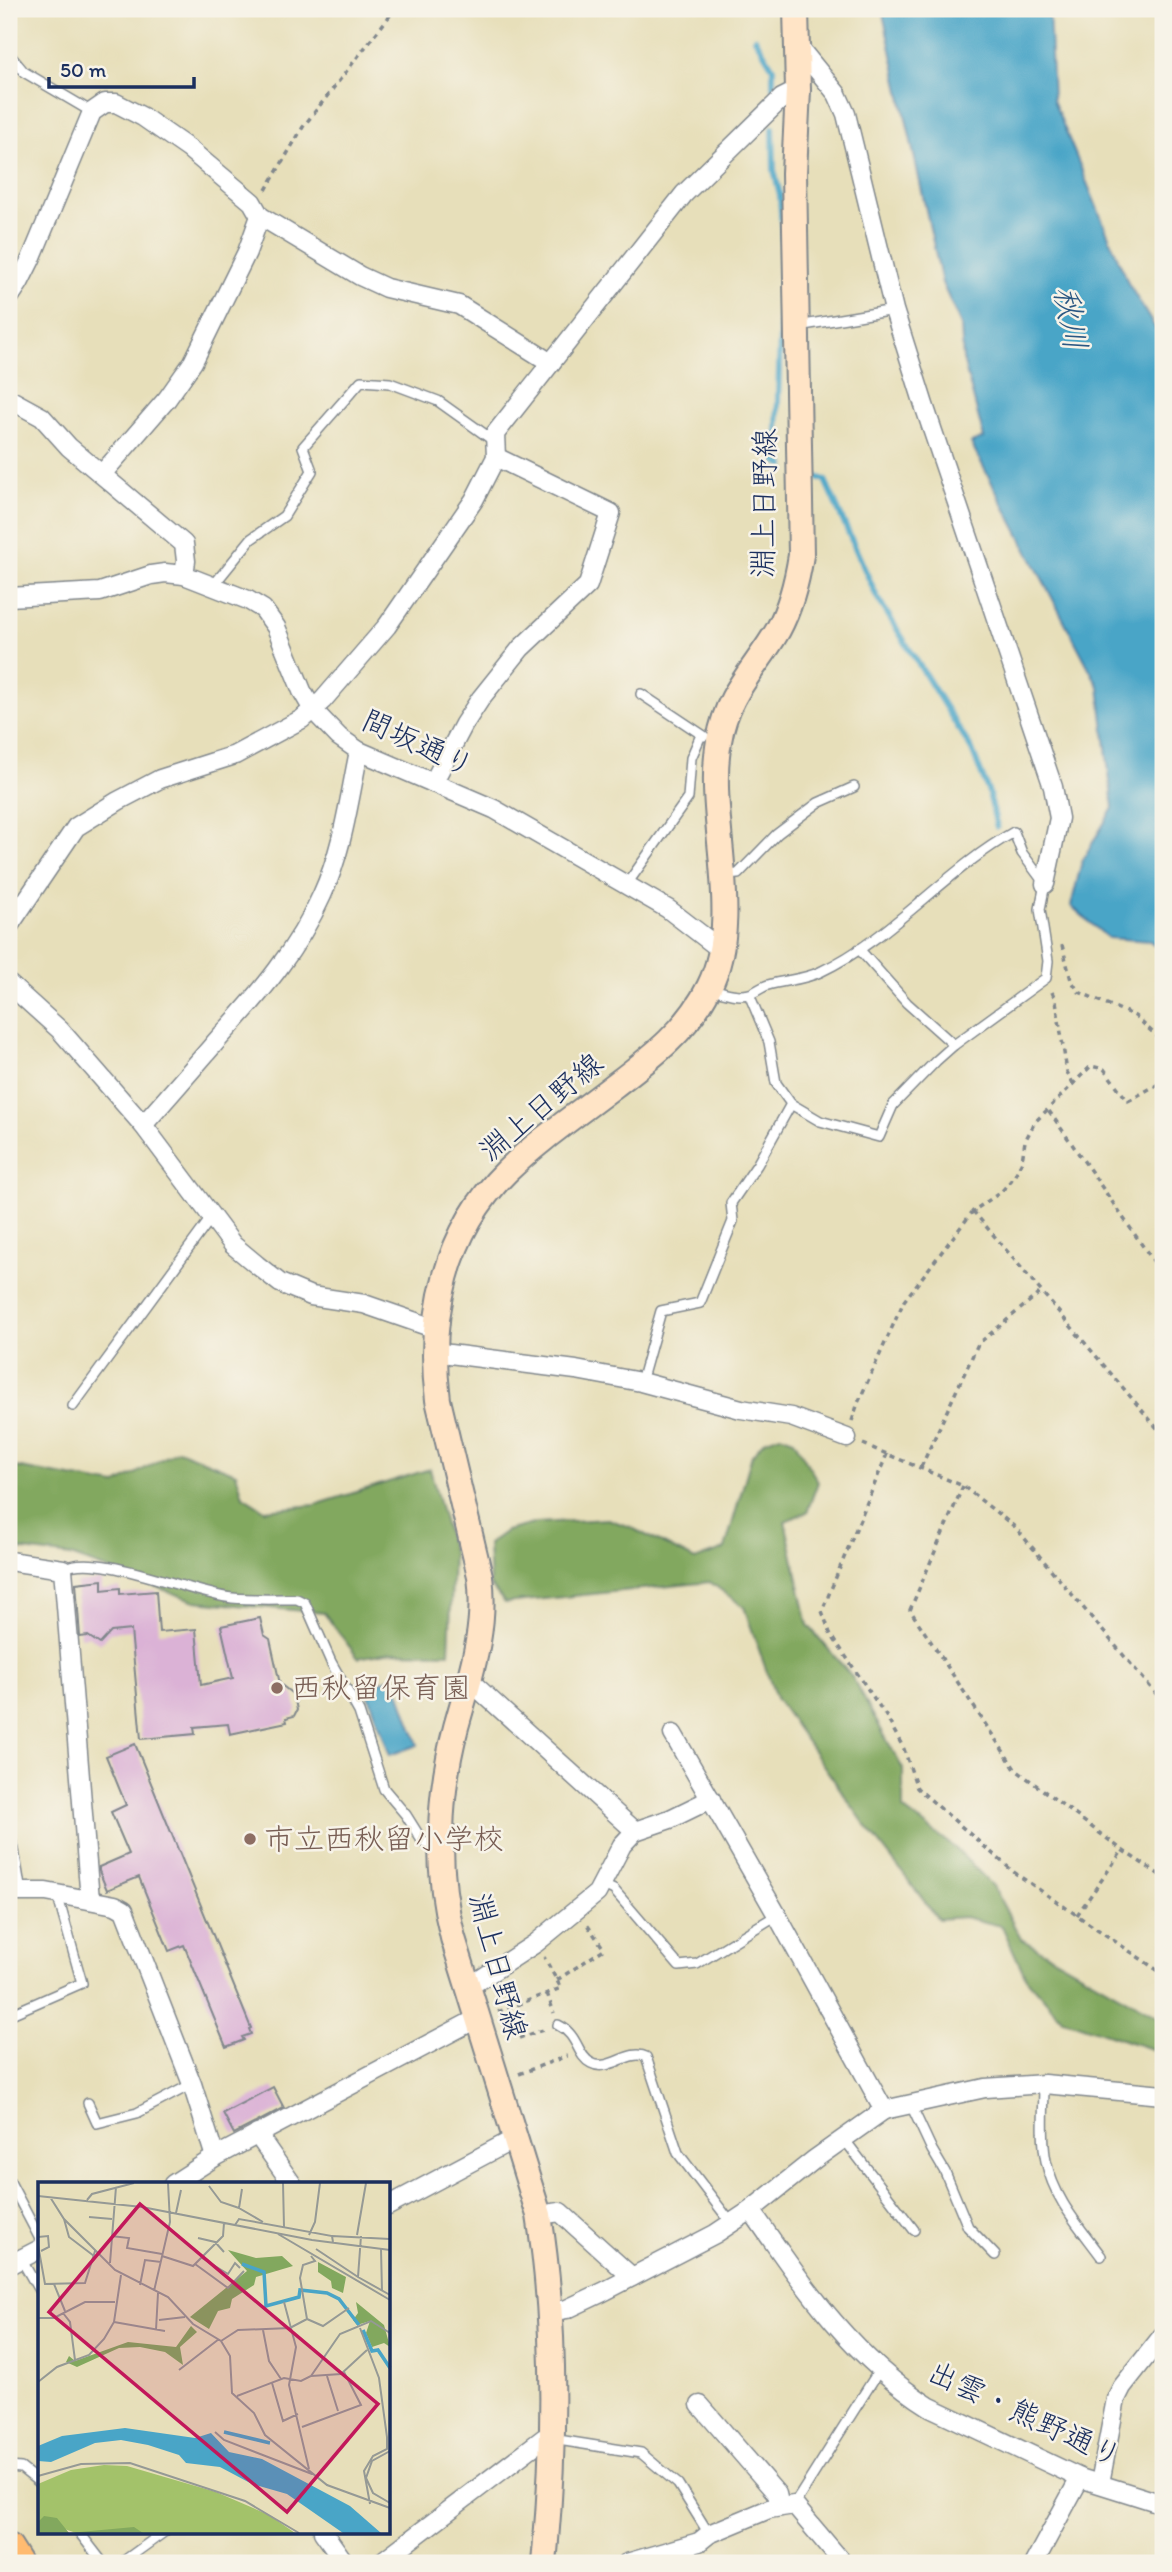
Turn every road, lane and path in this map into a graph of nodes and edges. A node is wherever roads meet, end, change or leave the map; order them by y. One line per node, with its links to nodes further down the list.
1 (395, 9): 7 (path)
2 (796, 9): 3 (main road, 淵上日野線)
3 (797, 45): 5 (main road, 淵上日野線); 9 (street)
4 (9, 54): 6 (lane)
5 (798, 90): 10 (main road, 淵上日野線); 11 (street)
6 (92, 112): 7 (street); 8 (street)
7 (260, 216): 11 (street); 14 (street)
8 (9, 298)
9 (894, 310): 10 (lane); 26 (street)
10 (797, 326): 20 (main road, 淵上日野線)
11 (551, 363): 13 (street)
12 (9, 399): 14 (street)
13 (495, 449): 16 (lane); 19 (street); 22 (street)
14 (102, 474): 15 (street)
15 (184, 575): 16 (street, 間坂通り); 17 (street, 間坂通り)
16 (212, 586): 19 (street, 間坂通り)
17 (9, 597)
18 (640, 694): 20 (lane)
19 (313, 710): 21 (street, 間坂通り); 27 (street)
20 (710, 738): 24 (main road, 淵上日野線); 25 (lane)
21 (359, 751): 22 (street, 間坂通り); 41 (street)
22 (433, 783): 25 (street, 間坂通り)
23 (854, 787): 24 (lane)
24 (722, 876): 29 (main road, 淵上日野線)
25 (626, 884): 29 (street, 間坂通り)
26 (1045, 884): 30 (lane); 31 (lane)
27 (9, 926)
28 (1061, 944): 35 (path)
29 (720, 949): 33 (main road, 淵上日野線)
30 (859, 949): 34 (lane); 36 (lane)
31 (1045, 978): 36 (lane); 38 (path)
32 (9, 984): 41 (street)
33 (709, 988): 34 (lane); 46 (main road, 淵上日野線)
34 (749, 994): 39 (lane)
35 (1163, 1042)
36 (954, 1045): 39 (lane)
37 (1163, 1084): 38 (path)
38 (1074, 1085): 40 (path)
39 (791, 1104): 47 (lane)
40 (1049, 1111): 42 (path); 44 (path)
41 (143, 1125): 43 (street)
42 (973, 1211): 45 (path); 50 (path)
43 (211, 1218): 46 (street); 48 (lane)
44 (1163, 1275)
45 (1042, 1291): 49 (path); 52 (path)
46 (435, 1341): 47 (street); 56 (main road, 淵上日野線)
47 (641, 1382): 50 (street)
48 (73, 1406)
49 (1163, 1435)
50 (847, 1438): 51 (path)
51 (887, 1454): 52 (path); 70 (path)
52 (921, 1468): 53 (path)
53 (962, 1486): 57 (path); 62 (path)
54 (9, 1561): 55 (street)
55 (64, 1569): 63 (lane); 68 (street)
56 (471, 1682): 60 (street); 63 (main road, 淵上日野線)
57 (1163, 1702)
58 (673, 1734): 59 (street)
59 (711, 1799): 60 (street); 69 (street)
60 (635, 1831): 65 (street)
61 (9, 1847): 66 (street)
62 (1122, 1850): 64 (path); 70 (path)
63 (441, 1852): 75 (main road, 淵上日野線)
64 (1163, 1877)
65 (601, 1884): 69 (lane); 75 (street)
66 (13, 1891): 67 (street)
67 (57, 1894): 68 (street); 77 (lane)
68 (90, 1900): 83 (street)
69 (777, 1914): 88 (street)
70 (1077, 1915): 73 (path)
71 (583, 1918): 74 (path)
72 (543, 1954): 74 (path)
73 (1163, 1974)
74 (557, 1980): 76 (path)
75 (467, 1988): 78 (main road, 淵上日野線)
76 (547, 1993): 78 (path); 79 (path)
77 (9, 2015)
78 (488, 2015): 89 (street); 90 (main road, 淵上日野線)
79 (558, 2025): 80 (path); 100 (lane)
80 (519, 2038)
81 (568, 2056): 82 (path)
82 (519, 2074)
83 (192, 2084): 86 (lane); 92 (street)
84 (1044, 2084): 85 (street); 87 (street); 105 (lane)
85 (1163, 2095)
86 (88, 2103)
87 (911, 2105): 88 (street); 104 (lane)
88 (884, 2110): 91 (street)
89 (257, 2134): 92 (street); 96 (street)
90 (516, 2138): 97 (street); 99 (main road, 淵上日野線)
91 (844, 2139): 98 (street); 101 (lane)
92 (215, 2157): 93 (street)
93 (203, 2176): 95 (street)
94 (9, 2180): 102 (lane)
95 (177, 2182)
96 (291, 2182)
97 (390, 2205)
98 (751, 2210): 100 (street); 111 (street, 出雲・熊野通り)
99 (539, 2215): 107 (street); 109 (main road, 淵上日野線)
100 (732, 2224): 107 (street)
101 (914, 2230)
102 (38, 2235)
103 (38, 2250): 106 (street)
104 (995, 2255)
105 (1101, 2256)
106 (15, 2262): 108 (lane)
107 (632, 2277): 109 (street)
108 (38, 2290)
109 (550, 2312): 113 (main road, 淵上日野線)
110 (1163, 2335): 117 (street)
111 (880, 2369): 115 (street, 出雲・熊野通り); 119 (lane)
112 (700, 2405): 119 (street)
113 (551, 2439): 123 (lane); 129 (street); 130 (main road, 淵上日野線)
114 (9, 2467): 116 (lane)
115 (1080, 2478): 117 (street, 出雲・熊野通り); 133 (street)
116 (38, 2481)
117 (1100, 2483): 118 (street, 出雲・熊野通り)
118 (1163, 2504)
119 (787, 2506): 123 (street); 132 (street)
120 (81, 2534): 126 (lane)
121 (161, 2534): 127 (lane)
122 (324, 2534): 128 (street)
123 (709, 2534): 131 (street)
124 (9, 2547): 125 (main road)
125 (19, 2563)
126 (103, 2563)
127 (121, 2563)
128 (345, 2563)
129 (380, 2563)
130 (544, 2563)
131 (627, 2563)
132 (844, 2563)
133 (1034, 2563)

